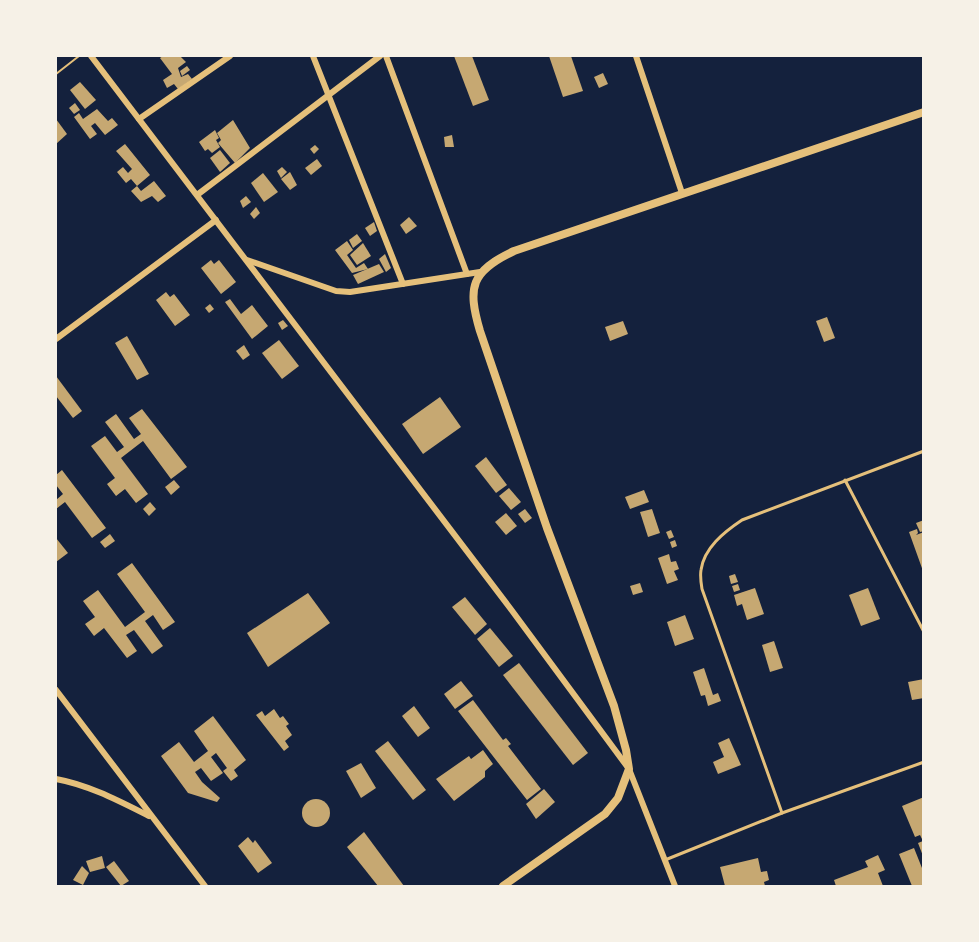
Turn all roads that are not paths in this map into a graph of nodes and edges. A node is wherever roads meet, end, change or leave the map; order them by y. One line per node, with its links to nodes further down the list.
1 (92, 56): 9 (street)
2 (230, 56): 9 (street)
3 (313, 56): 7 (street)
4 (380, 56): 7 (street)
5 (386, 56): 15 (street)
6 (636, 56): 10 (street)
7 (330, 95): 11 (street); 16 (street)
8 (924, 112): 10 (street)
9 (139, 119): 11 (street)
10 (682, 193): 14 (street)
11 (197, 195): 12 (street)
12 (216, 220): 13 (street); 17 (street)
13 (245, 259): 16 (street); 23 (street)
14 (480, 272): 15 (street); 23 (street)
15 (467, 274): 16 (street)
16 (403, 284)
17 (56, 339)
18 (924, 451): 19 (lane)
19 (845, 480): 20 (lane); 25 (lane)
20 (924, 632)
21 (56, 690): 26 (street)
22 (924, 762): 25 (lane)
23 (629, 769): 27 (street); 29 (street)
24 (56, 779): 26 (street)
25 (782, 813): 27 (lane)
26 (152, 817): 28 (street)
27 (665, 860): 30 (street)
28 (205, 886)
29 (504, 886)
30 (675, 886)

